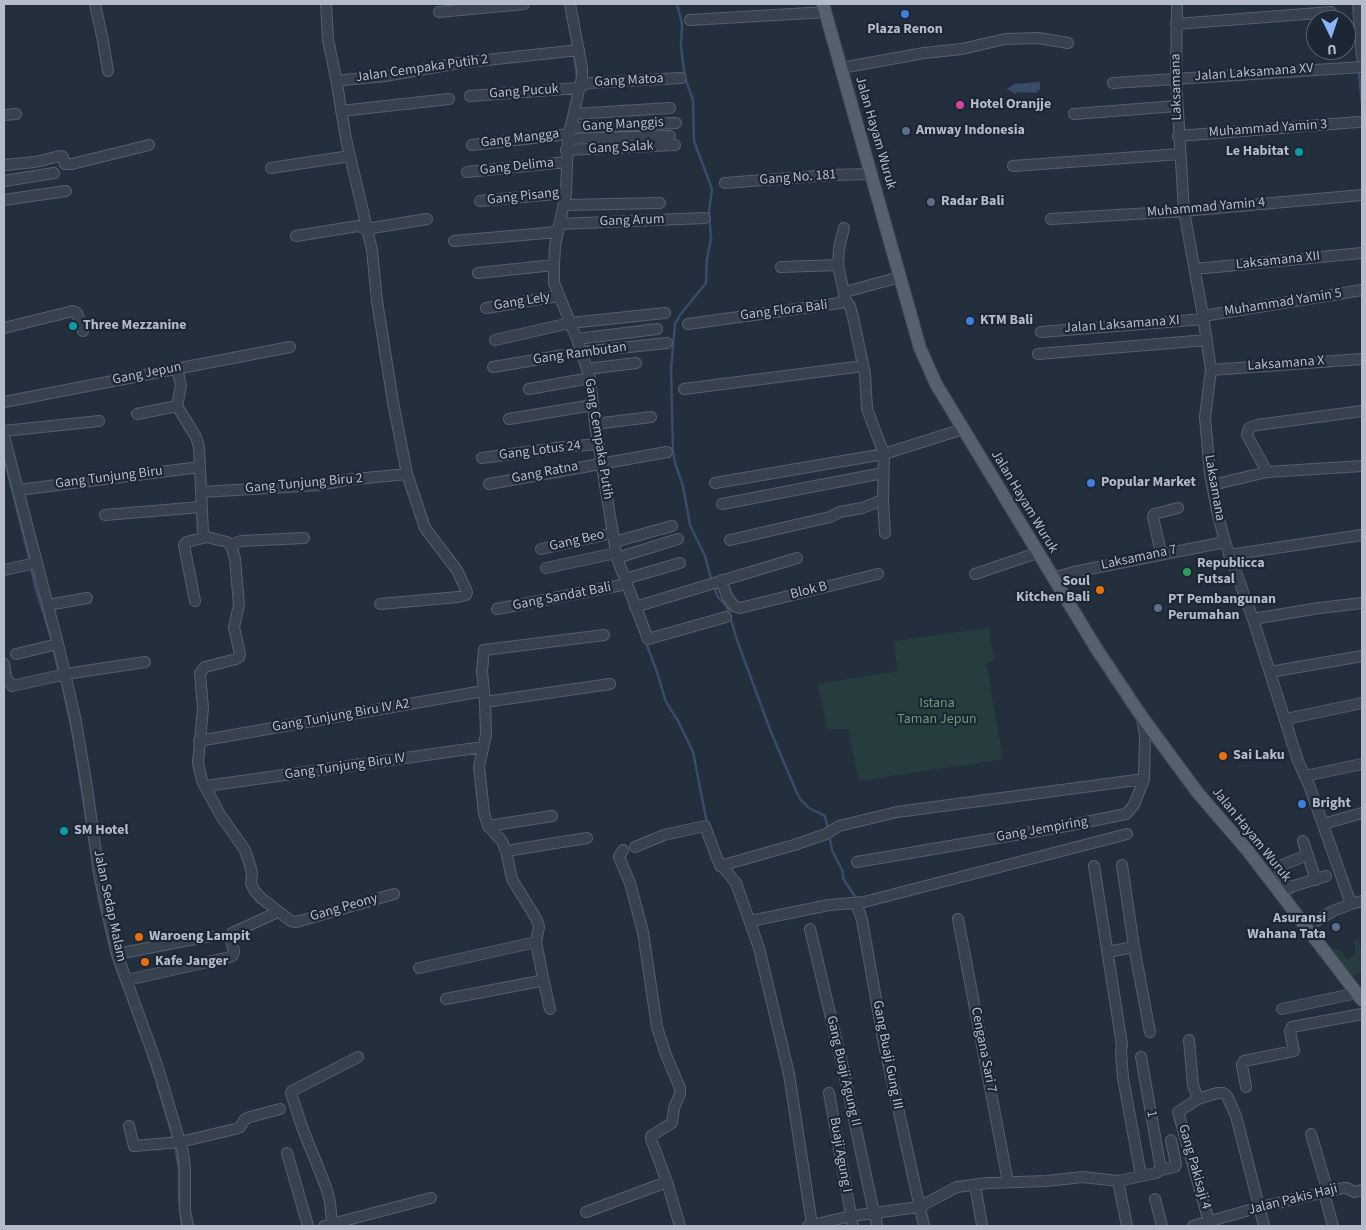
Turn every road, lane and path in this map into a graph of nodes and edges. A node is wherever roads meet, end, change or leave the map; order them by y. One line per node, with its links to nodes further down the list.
1 (95, 4): 17 (street)
2 (326, 4): 20 (street)
3 (524, 4): 8 (street)
4 (570, 4): 13 (street, Gang Cempaka Putih)
5 (1177, 4): 11 (street, Laksamana)
6 (1358, 4): 14 (street)
7 (825, 8): 10 (street); 16 (main road, Jalan Hayam Wuruk)
8 (438, 12)
9 (1306, 14): 11 (street)
10 (690, 20)
11 (1176, 24): 19 (street, Laksamana)
12 (1068, 43): 16 (street)
13 (579, 50): 20 (street, Jalan Cempaka Putih 2); 22 (street, Gang Cempaka Putih)
14 (1362, 58)
15 (1362, 66): 19 (street, Jalan Laksamana XV)
16 (841, 68): 49 (main road, Jalan Hayam Wuruk)
17 (108, 71)
18 (681, 78): 22 (street, Gang Matoa)
19 (1176, 78): 21 (street, Jalan Laksamana XV); 25 (street, Laksamana)
20 (338, 83): 27 (street, Jalan Cempaka Putih 2)
21 (1113, 83)
22 (579, 88): 23 (street, Gang Pucuk); 29 (street, Gang Cempaka Putih)
23 (470, 96)
24 (449, 99): 27 (street)
25 (1177, 106): 30 (street); 36 (street, Laksamana)
26 (670, 108): 29 (street)
27 (341, 111): 42 (street, Jalan Cempaka Putih 2)
28 (16, 114): 31 (street)
29 (574, 114): 34 (street, Gang Cempaka Putih)
30 (1074, 114)
31 (4, 115)
32 (1358, 122): 36 (street, Muhammad Yamin 3)
33 (676, 123): 34 (street, Gang Manggis)
34 (569, 133): 35 (street); 38 (street, Gang Mangga); 40 (street, Gang Cempaka Putih)
35 (670, 136)
36 (1178, 136): 41 (street, Laksamana)
37 (149, 145): 44 (street)
38 (472, 145)
39 (675, 145): 40 (street, Gang Salak)
40 (566, 150): 43 (street, Gang Cempaka Putih)
41 (1180, 154): 45 (street); 59 (street, Laksamana)
42 (350, 156): 46 (street); 65 (street, Jalan Cempaka Putih 2)
43 (566, 162): 47 (street, Gang Delima); 53 (street, Gang Cempaka Putih)
44 (4, 165)
45 (1013, 166)
46 (270, 168)
47 (467, 172)
48 (54, 173): 50 (street)
49 (871, 174): 51 (street, Gang No. 181); 73 (main road, Jalan Hayam Wuruk)
50 (4, 181)
51 (726, 183)
52 (66, 191): 55 (street)
53 (566, 193): 56 (street, Gang Pisang); 58 (street, Gang Cempaka Putih)
54 (1362, 195): 59 (street, Muhammad Yamin 4)
55 (4, 200)
56 (480, 201)
57 (660, 203): 58 (street)
58 (565, 205): 63 (street, Gang Cempaka Putih)
59 (1184, 211): 62 (street, Muhammad Yamin 4); 72 (street, Laksamana)
60 (705, 218): 63 (street, Gang Arum)
61 (427, 219): 65 (street)
62 (1050, 219)
63 (558, 228): 67 (street, Gang Arum); 69 (street, Gang Cempaka Putih)
64 (844, 228): 70 (street)
65 (366, 229): 66 (street); 124 (street, Jalan Cempaka Putih 2)
66 (296, 236)
67 (454, 241)
68 (1362, 253): 72 (street, Laksamana XII)
69 (554, 265): 74 (street); 76 (street, Gang Cempaka Putih)
70 (838, 265): 71 (street); 77 (street)
71 (781, 267)
72 (1195, 269): 80 (street, Laksamana)
73 (902, 270): 77 (street, Gang Flora Bali); 112 (main road, Jalan Hayam Wuruk)
74 (478, 273)
75 (1362, 290): 80 (street, Muhammad Yamin 5)
76 (559, 296): 78 (street, Gang Lely); 81 (street, Gang Cempaka Putih)
77 (844, 296): 82 (street, Gang Flora Bali); 96 (street)
78 (486, 308)
79 (665, 314): 81 (street)
80 (1203, 318): 86 (street, Jalan Laksamana XI); 89 (street, Laksamana)
81 (570, 323): 87 (street, Gang Cempaka Putih); 88 (street)
82 (688, 324)
83 (4, 328): 85 (street)
84 (657, 329): 87 (street)
85 (83, 331)
86 (1041, 332)
87 (577, 339): 92 (street, Gang Cempaka Putih)
88 (495, 340)
89 (1207, 340): 93 (street); 99 (street, Laksamana)
90 (667, 343): 92 (street, Gang Rambutan)
91 (290, 347): 98 (street, Gang Jepun)
92 (582, 352): 97 (street, Gang Rambutan); 100 (street, Gang Cempaka Putih)
93 (1038, 354)
94 (1362, 359): 99 (street, Laksamana X)
95 (636, 364): 100 (street)
96 (863, 366): 102 (street); 117 (street)
97 (493, 367)
98 (177, 368): 103 (street, Gang Jepun); 105 (street)
99 (1211, 370): 127 (street, Laksamana)
100 (589, 373): 101 (street); 104 (street, Gang Cempaka Putih)
101 (529, 389)
102 (684, 389)
103 (4, 402)
104 (593, 405): 109 (street); 111 (street, Gang Cempaka Putih)
105 (177, 406): 107 (street); 121 (street)
106 (1362, 411): 122 (street)
107 (137, 414)
108 (651, 417): 111 (street)
109 (509, 419)
110 (99, 421): 113 (street)
111 (595, 424): 115 (street, Gang Cempaka Putih)
112 (963, 429): 117 (street); 146 (main road, Jalan Hayam Wuruk)
113 (4, 431)
114 (4, 436): 128 (street, Jalan Sedap Malam)
115 (599, 444): 118 (street, Gang Lotus 24); 119 (street, Gang Cempaka Putih)
116 (667, 452): 119 (street, Gang Ratna)
117 (884, 454): 123 (street); 125 (street)
118 (482, 458)
119 (602, 463): 126 (street, Gang Ratna); 144 (street, Gang Cempaka Putih)
120 (1362, 466): 122 (street)
121 (200, 467): 128 (street, Gang Tunjung Biru); 129 (street)
122 (1267, 472): 127 (street)
123 (883, 473): 130 (street); 131 (street)
124 (407, 474): 129 (street, Gang Tunjung Biru 2); 162 (street, Jalan Cempaka Putih 2)
125 (715, 483)
126 (489, 484)
127 (1212, 485): 142 (street, Laksamana)
128 (18, 490): 151 (street, Jalan Sedap Malam)
129 (202, 492): 132 (street)
130 (883, 500): 136 (street); 141 (street)
131 (722, 504)
132 (202, 507): 134 (street); 138 (street)
133 (1178, 508): 147 (street)
134 (105, 515)
135 (672, 526): 144 (street)
136 (885, 533)
137 (1362, 535): 148 (street)
138 (207, 537): 143 (street); 160 (street)
139 (304, 538): 143 (street)
140 (678, 539): 144 (street)
141 (730, 540)
142 (1225, 542): 147 (street, Laksamana 7); 148 (street, Laksamana)
143 (231, 545): 183 (street)
144 (615, 547): 145 (street, Gang Beo); 152 (street); 157 (street, Gang Cempaka Putih)
145 (541, 549)
146 (1037, 553): 155 (street); 156 (main road, Jalan Hayam Wuruk)
147 (1161, 553): 156 (street, Laksamana 7)
148 (1229, 555): 167 (street, Laksamana)
149 (797, 558): 158 (street)
150 (680, 563): 157 (street, Gang Sandat Bali)
151 (32, 564): 153 (street); 163 (street, Jalan Sedap Malam)
152 (546, 568)
153 (4, 570)
154 (878, 574): 158 (street, Blok B)
155 (975, 574)
156 (1053, 578): 181 (main road, Jalan Hayam Wuruk)
157 (626, 581): 164 (street, Gang Cempaka Putih); 165 (street, Gang Sandat Bali)
158 (715, 582): 164 (street)
159 (88, 598): 163 (street)
160 (195, 601)
161 (1362, 603): 167 (street)
162 (380, 604)
163 (48, 605): 169 (street, Jalan Sedap Malam)
164 (635, 607): 166 (street, Gang Cempaka Putih)
165 (497, 609)
166 (726, 617)
167 (1253, 619): 174 (street, Laksamana)
168 (604, 635): 178 (street)
169 (54, 645): 170 (street); 175 (street, Jalan Sedap Malam)
170 (16, 654)
171 (1362, 656): 174 (street)
172 (146, 662): 175 (street)
173 (4, 664): 176 (street)
174 (1270, 672): 182 (street, Laksamana)
175 (61, 675): 176 (street); 218 (street, Jalan Sedap Malam)
176 (5, 678)
177 (610, 684): 179 (street)
178 (483, 691): 179 (street); 183 (street, Gang Tunjung Biru IV A2)
179 (485, 702): 184 (street)
180 (1362, 703): 182 (street)
181 (1142, 717): 187 (street, Gang Jempiring); 204 (main road, Jalan Hayam Wuruk)
182 (1286, 719): 186 (street, Laksamana)
183 (199, 741): 188 (street)
184 (483, 747): 188 (street, Gang Tunjung Biru IV); 192 (street)
185 (1362, 764): 186 (street)
186 (1306, 776): 191 (street, Laksamana)
187 (1144, 779): 200 (street, Gang Jempiring); 202 (street)
188 (206, 786): 209 (street)
189 (1362, 813): 191 (street)
190 (552, 816): 192 (street)
191 (1323, 824): 208 (street, Laksamana)
192 (488, 826): 198 (street)
193 (1127, 834): 207 (street)
194 (587, 838): 198 (street)
195 (1303, 841): 199 (street)
196 (634, 847): 202 (street)
197 (623, 850): 243 (street)
198 (506, 851): 215 (street)
199 (1307, 855): 204 (street); 204 (street)
200 (857, 862)
201 (1122, 865): 216 (street)
202 (720, 866): 211 (street)
203 (1094, 866): 217 (street)
204 (1284, 890): 212 (main road, Jalan Hayam Wuruk)
205 (394, 894): 209 (street, Gang Peony)
206 (1362, 902): 208 (street)
207 (859, 903): 211 (street); 250 (street, Gang Buaji Gung III)
208 (1351, 904): 212 (street)
209 (278, 912): 221 (street)
210 (958, 919): 244 (street, Cengana Sari 7)
211 (750, 921): 262 (street)
212 (1306, 927): 222 (main road, Jalan Hayam Wuruk)
213 (810, 929): 253 (street, Gang Buaji Agung II)
214 (210, 936): 218 (street)
215 (536, 942): 219 (street); 220 (street)
216 (1134, 947): 217 (street); 227 (street)
217 (1107, 952): 241 (street)
218 (117, 954): 221 (street, Jalan Sedap Malam)
219 (419, 968)
220 (543, 978): 223 (street); 224 (street)
221 (127, 980): 238 (street, Jalan Sedap Malam)
222 (1360, 996): 225 (street)
223 (446, 999)
224 (550, 1009)
225 (1282, 1010)
226 (1362, 1014): 231 (street)
227 (1150, 1032)
228 (1189, 1040): 233 (street)
229 (358, 1057): 257 (street)
230 (1141, 1057): 240 (street, 1)
231 (1246, 1087)
232 (829, 1093): 254 (street, Buaji Agung I)
233 (1198, 1099): 251 (street); 255 (street, Gang Pakisaji 4)
234 (280, 1109): 238 (street)
235 (129, 1126): 238 (street)
236 (1311, 1134): 247 (street)
237 (1171, 1140): 240 (street)
238 (175, 1143): 259 (street, Jalan Sedap Malam)
239 (287, 1153): 260 (street)
240 (1162, 1170): 241 (street)
241 (1141, 1176): 242 (street)
242 (1118, 1181): 244 (street); 265 (street)
243 (667, 1182): 252 (street); 261 (street)
244 (1008, 1182): 245 (street)
245 (975, 1185): 250 (street); 258 (street)
246 (1362, 1190): 247 (street, Jalan Pakis Haji)
247 (1326, 1193): 251 (street, Jalan Pakis Haji); 269 (street)
248 (431, 1198): 257 (street)
249 (1155, 1200): 266 (street)
250 (919, 1207): 253 (street); 264 (street, Gang Buaji Gung III)
251 (1260, 1207): 256 (street, Jalan Pakis Haji); 268 (street)
252 (586, 1212)
253 (875, 1213): 254 (street); 263 (street, Gang Buaji Agung II)
254 (852, 1221): 262 (street)
255 (1209, 1222): 256 (street, Jalan Pakis Haji); 267 (street, Jalan Pakis Haji)
256 (1227, 1222)
257 (328, 1225)
258 (982, 1225)
259 (188, 1226)
260 (308, 1226)
261 (680, 1226)
262 (810, 1226)
263 (877, 1226)
264 (924, 1226)
265 (1127, 1226)
266 (1162, 1226)
267 (1193, 1226)
268 (1264, 1226)
269 (1332, 1226)

